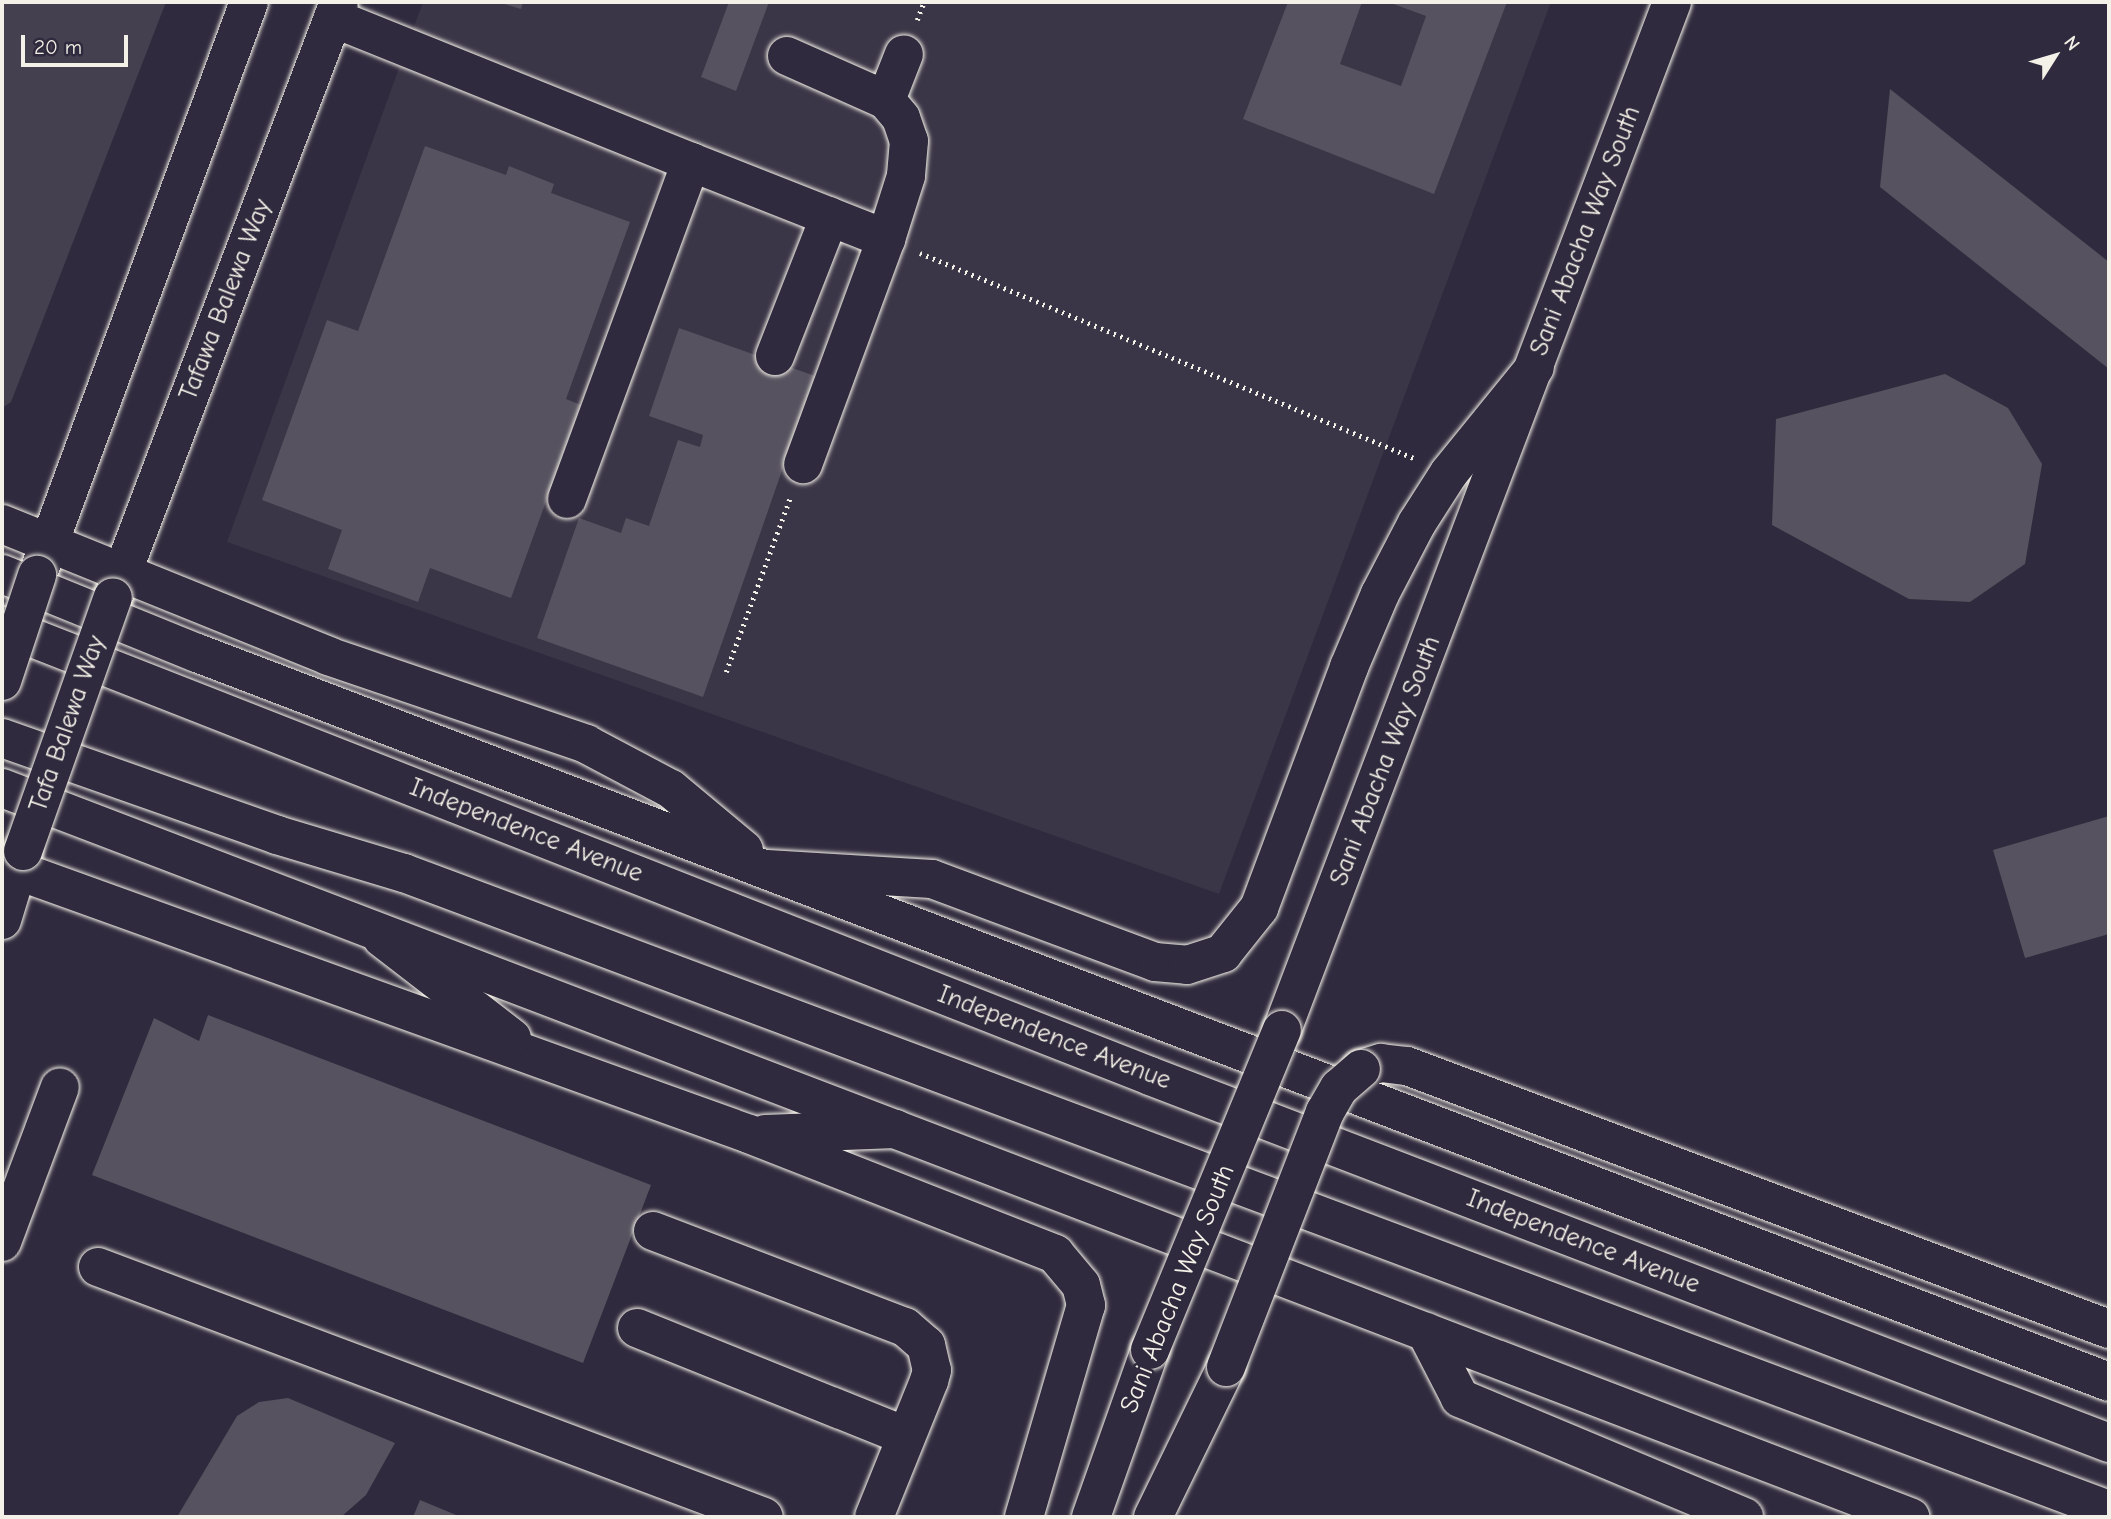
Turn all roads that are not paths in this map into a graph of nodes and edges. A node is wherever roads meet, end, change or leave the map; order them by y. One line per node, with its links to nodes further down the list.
1 (249, 2): 15 (main road)
2 (1672, 2): 11 (main road, Sani Abacha Way South)
3 (336, 10): 7 (main road); 16 (main road, Tafawa Balewa Way)
4 (904, 54): 6 (main road)
5 (787, 56): 6 (main road)
6 (886, 100): 9 (main road)
7 (691, 162): 8 (main road); 13 (main road)
8 (830, 216): 9 (main road); 10 (main road)
9 (886, 239): 12 (main road)
10 (775, 356)
11 (1535, 367): 22 (main road); 44 (main road, Sani Abacha Way South, bridge)
12 (803, 464)
13 (567, 499)
14 (2, 524): 15 (main road)
15 (29, 564): 16 (main road); 18 (main road, bridge); 22 (main road, Independence Avenue)
16 (118, 585): 21 (main road, Tafa Balewa Way, bridge); 22 (main road)
17 (2, 626): 37 (main road, Independence Avenue)
18 (2, 681)
19 (2, 738): 39 (main road)
20 (2, 788): 24 (main road)
21 (15, 862): 23 (main road); 25 (main road)
22 (767, 869): 35 (main road, Independence Avenue)
23 (2, 920)
24 (369, 928): 25 (main road); 27 (main road)
25 (542, 1060): 28 (main road)
26 (60, 1087): 30 (main road)
27 (895, 1129): 28 (main road); 34 (main road)
28 (749, 1134): 38 (main road)
29 (653, 1231): 36 (main road)
30 (2, 1242)
31 (98, 1267): 40 (main road)
32 (637, 1328): 36 (main road)
33 (2109, 1329): 45 (main road, bridge)
34 (1426, 1332): 46 (main road); 47 (main road)
35 (2109, 1381)
36 (906, 1436): 41 (main road)
37 (2109, 1443)
38 (1040, 1473): 42 (main road); 43 (main road)
39 (2109, 1510)
40 (751, 1515)
41 (874, 1517)
42 (1011, 1517)
43 (1024, 1517)
44 (1091, 1517)
45 (1153, 1517)
46 (1744, 1517)
47 (1910, 1517)

